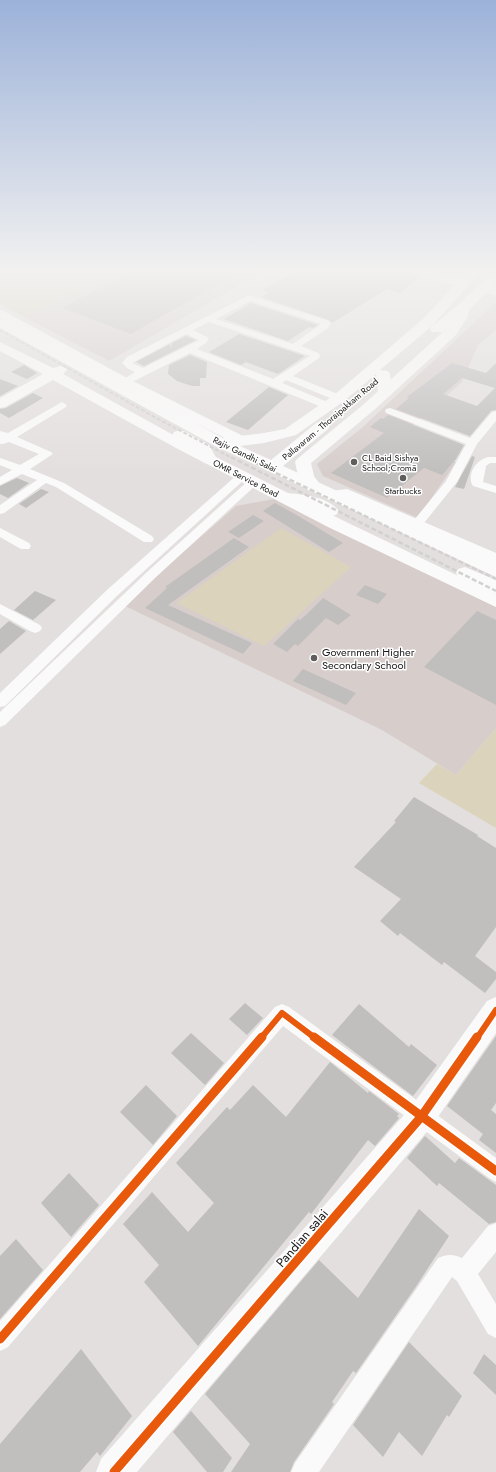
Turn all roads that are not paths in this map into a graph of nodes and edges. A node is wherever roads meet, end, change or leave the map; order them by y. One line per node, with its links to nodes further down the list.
1 (25, 337): 29 (main road, Rajiv Gandhi Salai)
2 (43, 337): 19 (street)
3 (173, 337): 16 (street)
4 (201, 337): 14 (street)
5 (262, 337): 13 (street)
6 (309, 337): 13 (street)
7 (417, 337): 11 (main road, Pallavaram - Thoraipakkam Road)
8 (420, 337): 11 (main road, Pallavaram - Thoraipakkam Road)
9 (446, 337): 21 (street)
10 (0, 338): 15 (main road)
11 (414, 341): 17 (main road, Pallavaram - Thoraipakkam Road); 22 (main road, Pallavaram - Thoraipakkam Road)
12 (0, 346): 15 (street, OMR Service Road)
13 (294, 347): 18 (street)
14 (190, 349): 16 (street); 20 (street)
15 (56, 372): 23 (street); 36 (street, OMR Service Road)
16 (144, 372): 19 (street)
17 (383, 374): 21 (main road); 33 (main road, Pallavaram - Thoraipakkam Road)
18 (285, 376): 20 (street); 22 (street)
19 (124, 382): 28 (street)
20 (274, 383): 22 (street)
21 (385, 393): 39 (street)
22 (328, 400): 28 (main road, Pallavaram - Thoraipakkam Road)
23 (0, 404)
24 (62, 405): 27 (street)
25 (390, 411): 30 (street)
26 (496, 414): 30 (street)
27 (3, 438): 34 (street)
28 (240, 440): 29 (main road)
29 (221, 442): 33 (main road, Rajiv Gandhi Salai)
30 (472, 443): 42 (street)
31 (496, 460): 38 (street)
32 (0, 461): 34 (street)
33 (272, 467): 39 (main road, Rajiv Gandhi Salai)
34 (19, 470): 35 (street); 37 (street)
35 (45, 479): 41 (street); 44 (street)
36 (247, 479): 40 (street, OMR Service Road); 52 (street); 53 (street)
37 (0, 482)
38 (496, 490)
39 (317, 494): 40 (main road); 42 (street); 47 (main road, Rajiv Gandhi Salai); 48 (main road, Rajiv Gandhi Salai)
40 (286, 498): 49 (street, OMR Service Road)
41 (0, 510)
42 (416, 525): 46 (street)
43 (0, 532): 45 (street)
44 (148, 539)
45 (25, 546)
46 (496, 560)
47 (496, 572)
48 (496, 588)
49 (496, 601)
50 (0, 608): 51 (street)
51 (35, 628)
52 (0, 702)
53 (0, 721)
54 (496, 1010): 55 (street, Pandian salai)
55 (421, 1117): 56 (street); 60 (street); 61 (street, Pandian salai)
56 (496, 1170)
57 (496, 1234): 58 (street)
58 (465, 1273): 59 (street); 62 (street)
59 (496, 1326)
60 (0, 1339)
61 (114, 1472)
62 (304, 1472)

